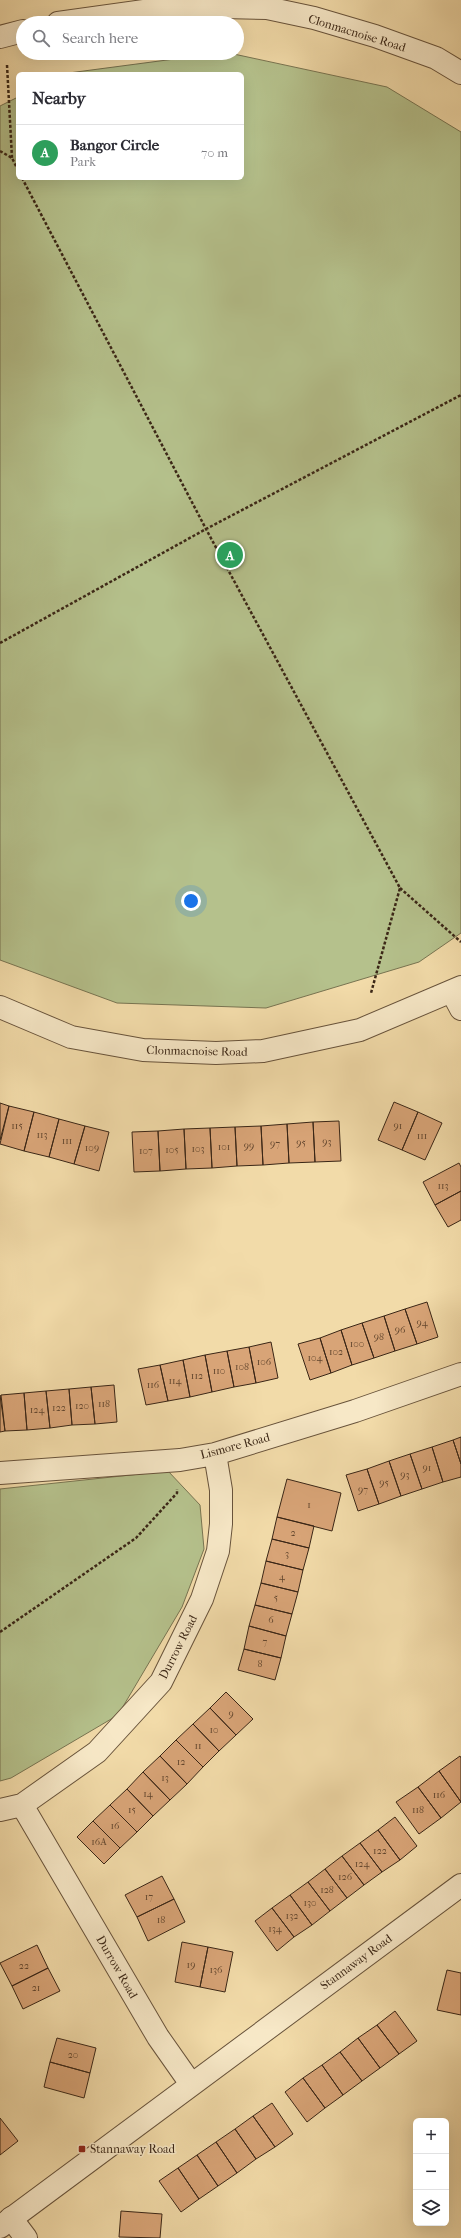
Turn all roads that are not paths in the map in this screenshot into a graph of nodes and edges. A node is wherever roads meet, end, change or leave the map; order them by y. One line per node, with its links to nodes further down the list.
1 (108, 16): 2 (street, Clonmacnoise Road)
2 (461, 73)
3 (458, 996): 4 (street, Clonmacnoise Road)
4 (0, 1007)
5 (461, 1374): 6 (street, Lismore Road)
6 (216, 1454): 7 (street, Lismore Road); 8 (street, Durrow Road)
7 (0, 1473)
8 (22, 1805): 9 (street, Durrow Road); 11 (street, Durrow Road)
9 (0, 1810)
10 (461, 1885): 11 (street, Stannaway Road)
11 (191, 2084): 12 (street, Stannaway Road)
12 (5, 2222): 13 (street)
13 (26, 2238)

